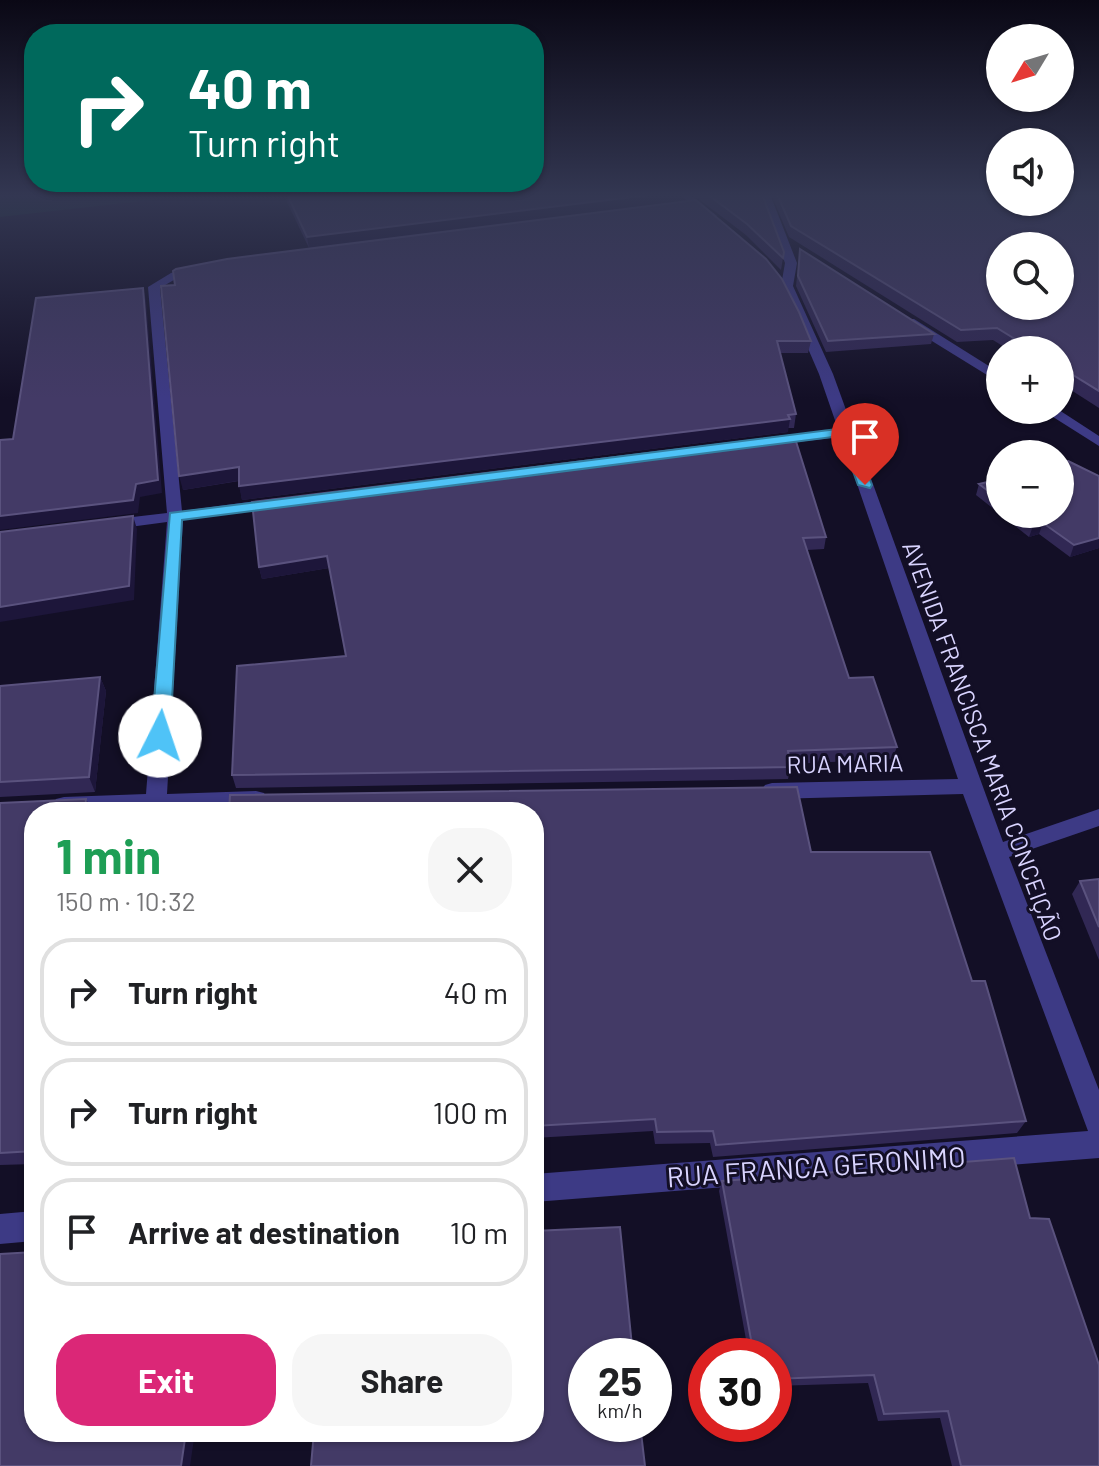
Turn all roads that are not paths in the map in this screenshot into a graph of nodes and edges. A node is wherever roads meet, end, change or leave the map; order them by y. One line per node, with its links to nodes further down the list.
1 (791, 262): 6 (street, AVENIDA FRANCISCA MARIA CONCEIÇÃO)
2 (213, 266): 10 (street)
3 (898, 313): 4 (street)
4 (986, 370)
5 (1071, 424): 7 (street)
6 (845, 432): 8 (street); 12 (street, AVENIDA FRANCISCA MARIA CONCEIÇÃO)
7 (1099, 442)
8 (752, 443)
9 (300, 500): 10 (street)
10 (175, 516): 11 (street); 14 (street)
11 (88, 527)
12 (971, 786): 13 (street, RUA MARIA); 18 (street, AVENIDA FRANCISCA MARIA CONCEIÇÃO)
13 (752, 791)
14 (156, 799): 15 (street); 16 (street)
15 (282, 799)
16 (109, 802)
17 (1099, 817): 18 (street)
18 (996, 853): 19 (street, AVENIDA FRANCISCA MARIA CONCEIÇÃO)
19 (1099, 1125)
20 (1099, 1144): 21 (street, RUA FRANCA GERONIMO)
21 (544, 1187)
22 (24, 1227): 23 (street)
23 (0, 1229)

